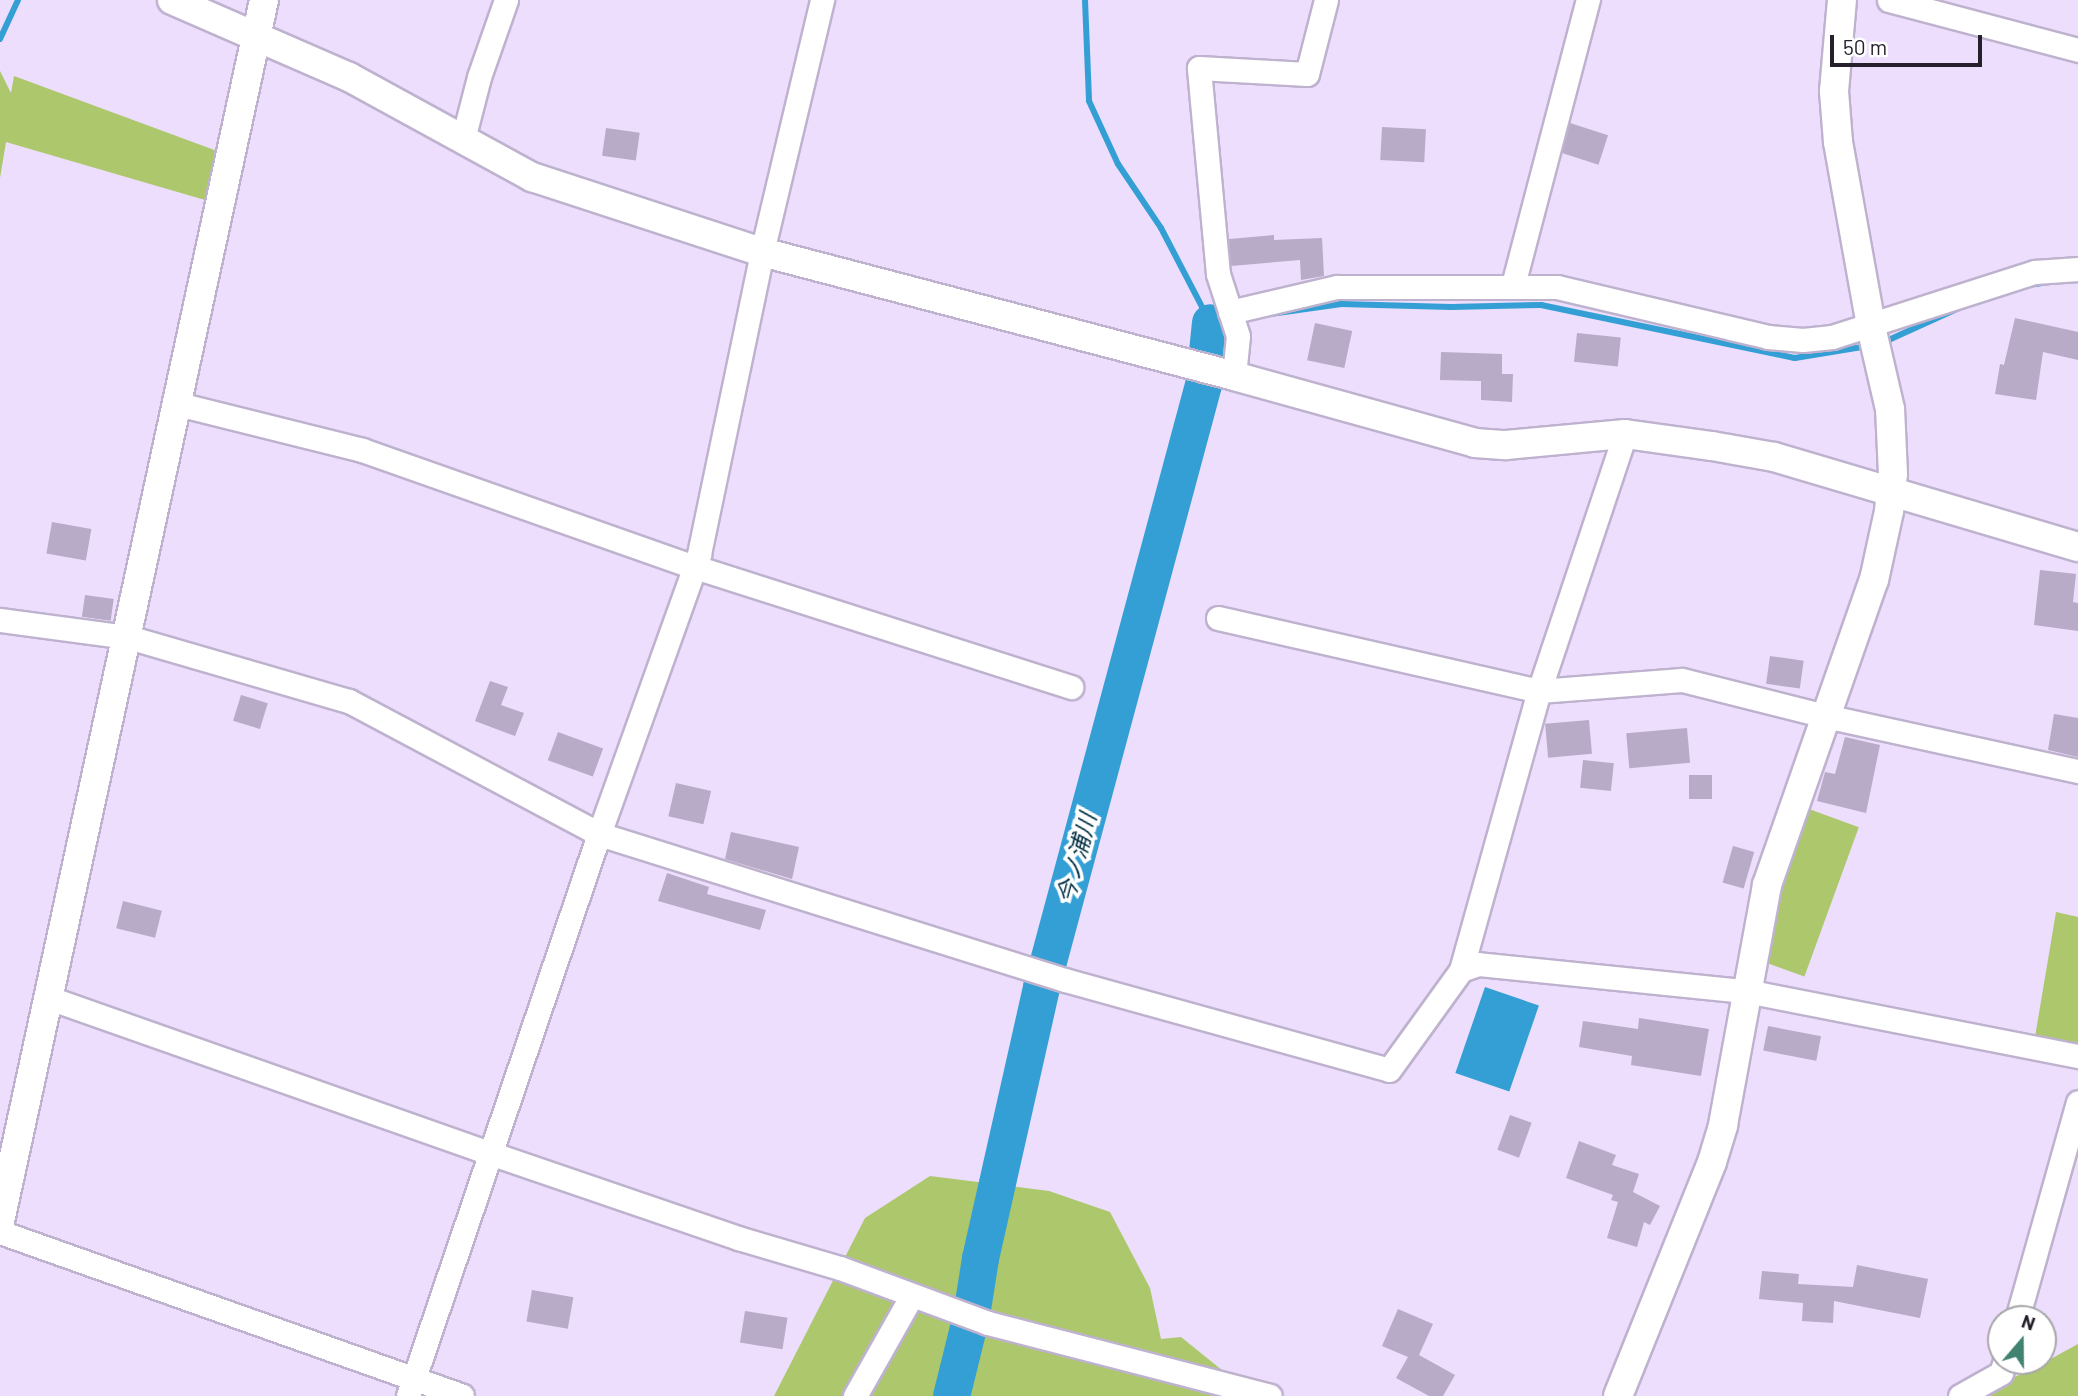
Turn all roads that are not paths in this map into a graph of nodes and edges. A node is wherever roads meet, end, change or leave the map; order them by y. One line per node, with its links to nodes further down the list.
1 (172, 0): 9 (street)
2 (264, 0): 9 (street)
3 (506, 0): 11 (street)
4 (822, 0): 12 (street)
5 (1326, 0): 15 (street)
6 (1588, 0): 14 (street)
7 (1842, 0): 16 (street)
8 (1889, 0): 10 (street)
9 (258, 36): 11 (street); 18 (street)
10 (2078, 50)
11 (463, 139): 12 (street)
12 (762, 252): 17 (street); 22 (street)
13 (2078, 269): 16 (street)
14 (1513, 285): 15 (street); 16 (street)
15 (1230, 312): 17 (street)
16 (1870, 323): 20 (street)
17 (1234, 376): 19 (street)
18 (178, 404): 22 (street); 25 (street)
19 (1625, 434): 20 (street); 27 (street)
20 (1892, 490): 21 (street); 28 (street)
21 (2078, 547)
22 (695, 567): 26 (street); 30 (street)
23 (1218, 618): 27 (street)
24 (0, 620): 25 (street)
25 (128, 638): 30 (street); 33 (street)
26 (1071, 687)
27 (1539, 691): 28 (street); 31 (street)
28 (1825, 716): 29 (street); 32 (street)
29 (2078, 771)
30 (599, 834): 31 (street); 36 (street)
31 (1461, 970): 32 (street)
32 (1746, 991): 34 (street); 46 (street)
33 (48, 998): 36 (street); 37 (street)
34 (2078, 1056)
35 (2078, 1102): 40 (street)
36 (493, 1154): 39 (street); 42 (street)
37 (0, 1221)
38 (0, 1232): 42 (street)
39 (911, 1297): 44 (street); 45 (street)
40 (2021, 1305)
41 (1997, 1375): 47 (street)
42 (411, 1388): 43 (street)
43 (462, 1396)
44 (855, 1396)
45 (1270, 1396)
46 (1618, 1396)
47 (1960, 1396)

